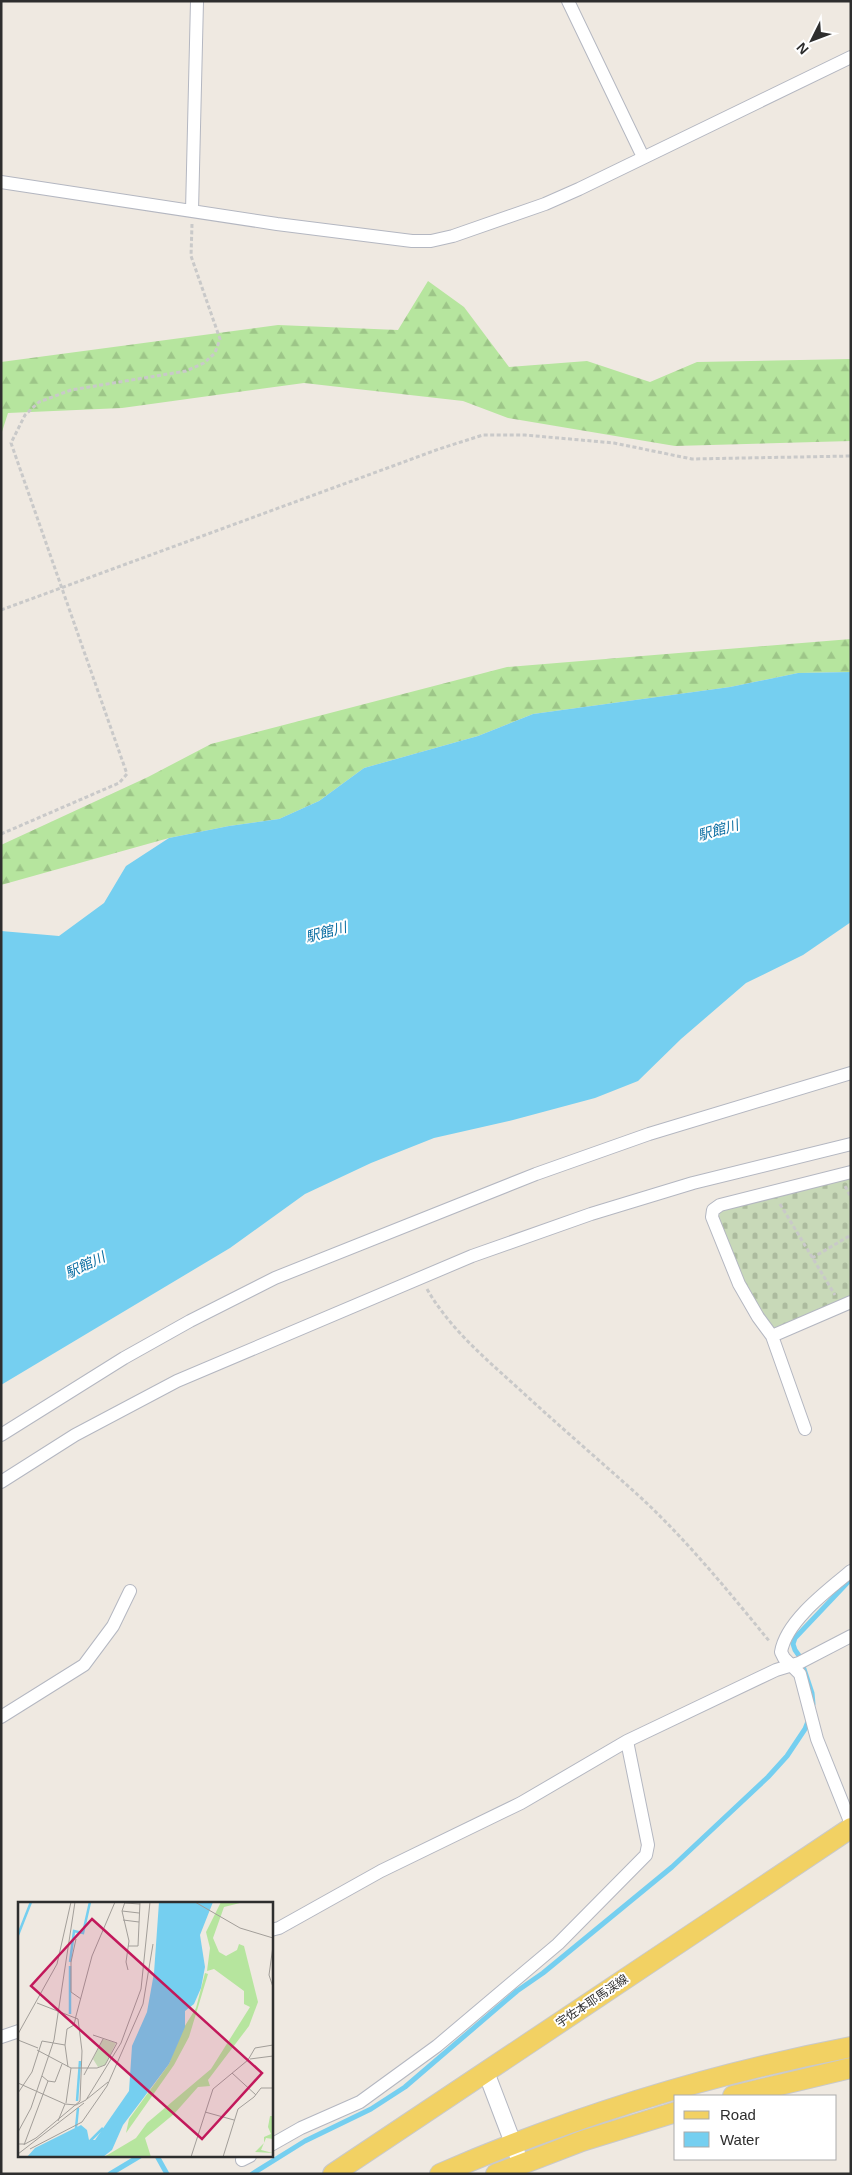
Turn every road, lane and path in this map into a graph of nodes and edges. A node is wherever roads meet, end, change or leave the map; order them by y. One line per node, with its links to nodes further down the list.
1 (198, 1): 6 (street)
2 (568, 1): 4 (street)
3 (851, 57): 4 (street)
4 (643, 157): 6 (street)
5 (1, 182): 6 (street)
6 (192, 211): 8 (path)
7 (851, 456): 8 (path)
8 (63, 588): 9 (path); 10 (path)
9 (1, 610)
10 (1, 834)
11 (851, 1073): 21 (street)
12 (851, 1144): 17 (street)
13 (851, 1172): 14 (street)
14 (772, 1190): 16 (path); 19 (street)
15 (851, 1236): 16 (path)
16 (812, 1258): 18 (path)
17 (421, 1279): 22 (street); 26 (path)
18 (846, 1304): 19 (street)
19 (772, 1336): 20 (street)
20 (804, 1429)
21 (1, 1435)
22 (1, 1482)
23 (851, 1571): 26 (street)
24 (130, 1591): 28 (street)
25 (851, 1636): 27 (street)
26 (782, 1652): 27 (street)
27 (793, 1665): 29 (street); 30 (street)
28 (1, 1717)
29 (627, 1741): 31 (street); 39 (street)
30 (851, 1826): 36 (main road, 宇佐本耶馬渓線)
31 (272, 1930)
32 (18, 2031): 33 (street)
33 (1, 2037)
34 (851, 2048): 40 (main road)
35 (851, 2068): 37 (main road)
36 (486, 2072): 40 (street); 42 (main road, 宇佐本耶馬渓線)
37 (737, 2095)
38 (674, 2113): 41 (main road)
39 (272, 2143)
40 (513, 2143): 41 (street); 43 (main road)
41 (521, 2164): 44 (main road)
42 (333, 2174)
43 (440, 2174)
44 (496, 2174)

